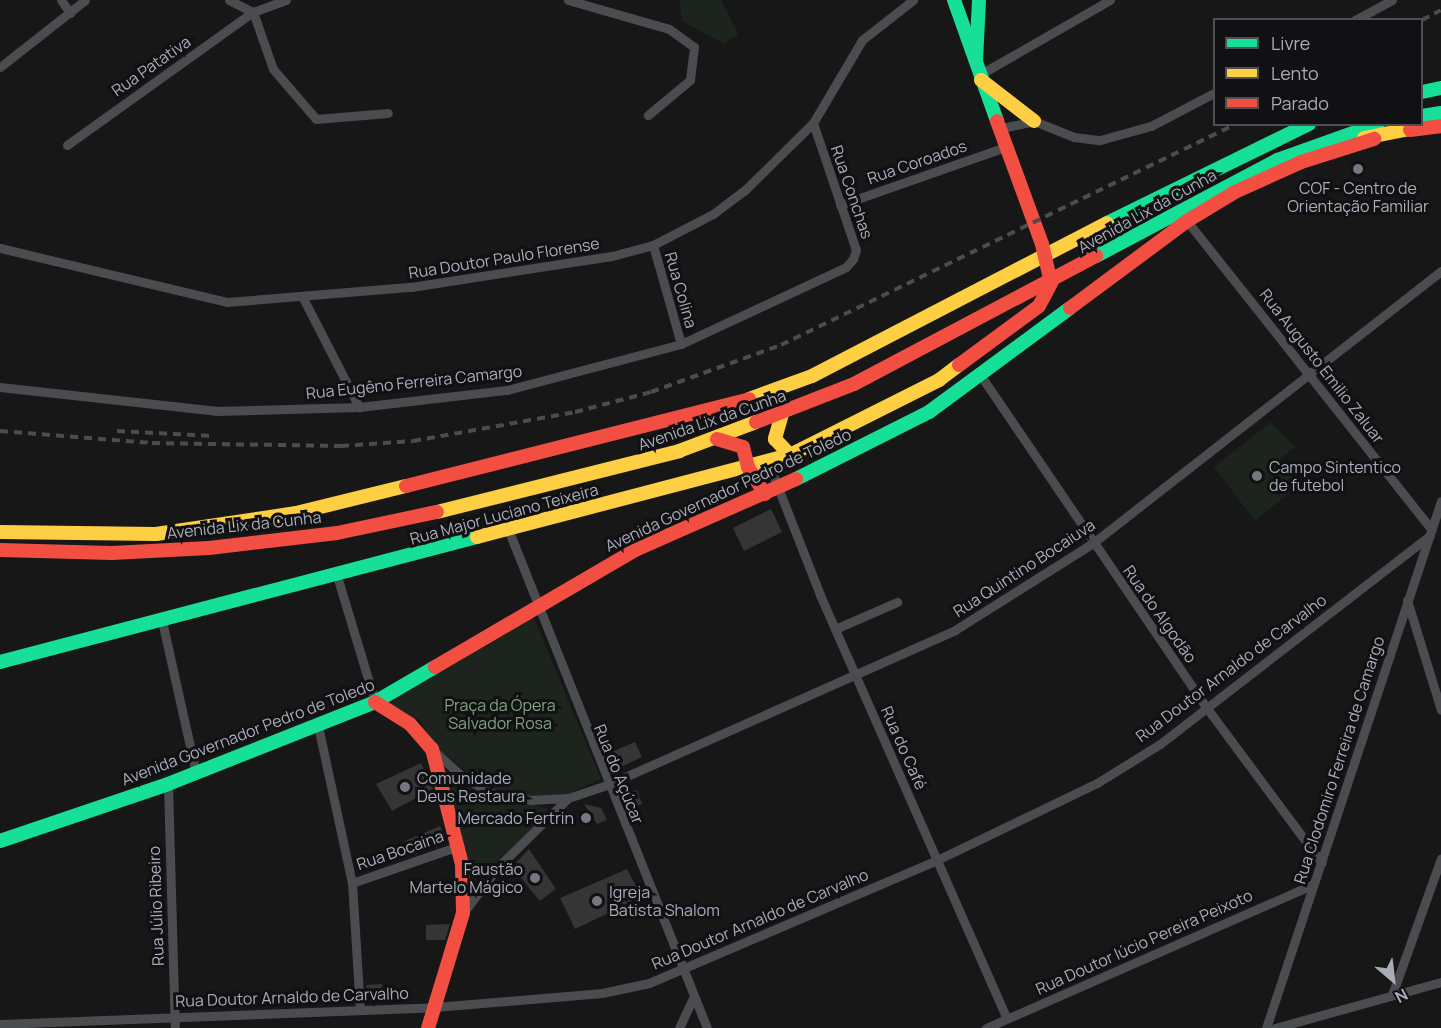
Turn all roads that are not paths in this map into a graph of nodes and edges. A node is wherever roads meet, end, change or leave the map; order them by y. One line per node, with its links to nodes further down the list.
1 (61, 0): 12 (street)
2 (85, 0): 12 (street)
3 (229, 0): 11 (street)
4 (286, 0): 11 (street, Rua Patativa)
5 (568, 0): 21 (street)
6 (913, 0): 24 (street, Rua Doutor Paulo Florense)
7 (954, 0): 15 (main road)
8 (979, 0): 15 (main road)
9 (1110, 0): 15 (street)
10 (1392, 0): 13 (street)
11 (253, 12): 19 (street); 32 (street, Rua Patativa)
12 (70, 13): 14 (street)
13 (1359, 18)
14 (0, 67)
15 (978, 73): 22 (main road); 31 (main road)
16 (1441, 88): 17 (main road)
17 (1423, 92)
18 (1213, 94): 22 (street)
19 (388, 113)
20 (1441, 113): 23 (main road)
21 (648, 115)
22 (1034, 121): 31 (street)
23 (1423, 121)
24 (813, 123): 37 (street, Rua Conchas); 39 (street, Rua Doutor Paulo Florense)
25 (1423, 123): 30 (main road, Avenida Governador Pedro de Toledo)
26 (1304, 126): 61 (main road, Avenida Lix da Cunha)
27 (1372, 126): 34 (main road, Avenida Lix da Cunha)
28 (1403, 126): 34 (main road)
29 (1408, 126): 36 (main road, Avenida Governador Pedro de Toledo)
30 (1441, 126)
31 (998, 129): 33 (main road)
32 (67, 145)
33 (1003, 148): 37 (street, Rua Coroados); 44 (main road, Rua Major Luciano Teixeira)
34 (1300, 150): 35 (main road, Avenida Lix da Cunha)
35 (1277, 160): 36 (main road); 51 (main road, Avenida Lix da Cunha)
36 (1235, 192): 38 (main road, Avenida Governador Pedro de Toledo)
37 (840, 205): 41 (street, Rua Conchas)
38 (1187, 221): 46 (street, Rua Augusto Emilio Zaluar); 47 (main road, Avenida Governador Pedro de Toledo)
39 (653, 244): 43 (street, Rua Doutor Paulo Florense); 45 (street, Rua Colina)
40 (0, 249): 43 (street, Rua Doutor Paulo Florense)
41 (846, 267): 45 (street, Rua Eugêno Ferreira Camargo)
42 (1441, 271): 46 (street, Rua Quintino Bocaiuva)
43 (303, 298): 49 (street)
44 (993, 342): 50 (main road, Rua Major Luciano Teixeira); 53 (main road, Rua Major Luciano Teixeira)
45 (681, 344): 49 (street, Rua Eugêno Ferreira Camargo)
46 (1311, 375): 62 (street, Rua Augusto Emilio Zaluar); 63 (street, Rua Quintino Bocaiuva)
47 (981, 376): 50 (main road, Avenida Governador Pedro de Toledo); 63 (street, Rua do Algodão)
48 (0, 387): 49 (street, Rua Eugêno Ferreira Camargo)
49 (359, 407)
50 (929, 412): 56 (main road, Avenida Governador Pedro de Toledo)
51 (782, 414): 52 (main road, Avenida Lix da Cunha); 53 (main road)
52 (715, 439): 55 (main road); 64 (main road, Avenida Lix da Cunha)
53 (790, 455): 54 (main road, Rua Major Luciano Teixeira)
54 (768, 462): 55 (main road, Rua Major Luciano Teixeira); 56 (street, Rua do Café)
55 (748, 467): 56 (main road); 59 (main road, Rua Major Luciano Teixeira)
56 (771, 491): 68 (main road, Avenida Governador Pedro de Toledo); 70 (street, Rua do Café)
57 (1441, 501): 62 (street, Rua Clodomiro Ferreira de Camargo)
58 (0, 526): 61 (main road)
59 (508, 529): 65 (main road, Rua Major Luciano Teixeira); 68 (street, Rua do Açúcar)
60 (0, 532): 61 (main road, Avenida Lix da Cunha)
61 (22, 532)
62 (1431, 532): 66 (street, Rua Clodomiro Ferreira de Camargo); 74 (street, Rua Doutor Arnaldo de Carvalho)
63 (1093, 543): 72 (street, Rua Quintino Bocaiuva); 74 (street, Rua do Algodão)
64 (0, 550)
65 (337, 576): 69 (main road, Rua Major Luciano Teixeira); 73 (street)
66 (1407, 599): 75 (street); 86 (street, Rua Clodomiro Ferreira de Camargo)
67 (897, 602): 70 (street)
68 (535, 606): 73 (main road, Avenida Governador Pedro de Toledo); 80 (street, Rua do Açúcar)
69 (162, 621): 71 (main road, Rua Major Luciano Teixeira); 78 (street)
70 (835, 628): 72 (street, Rua do Café)
71 (0, 662)
72 (855, 674): 80 (street, Rua Quintino Bocaiuva); 85 (street, Rua do Café)
73 (375, 702): 76 (main road, Avenida Governador Pedro de Toledo); 77 (main road)
74 (1206, 707): 85 (street, Rua Doutor Arnaldo de Carvalho); 86 (street, Rua do Algodão)
75 (1441, 710)
76 (318, 726): 78 (main road, Avenida Governador Pedro de Toledo); 87 (street)
77 (432, 749): 81 (street); 83 (main road)
78 (196, 772): 79 (main road, Avenida Governador Pedro de Toledo)
79 (168, 784): 82 (main road, Avenida Governador Pedro de Toledo); 96 (street, Rua Júlio Ribeiro)
80 (607, 785): 81 (street, Rua Quintino Bocaiuva); 90 (street, Rua do Açúcar)
81 (568, 798): 89 (street)
82 (0, 841)
83 (459, 846): 87 (street, Rua Bocaina); 89 (main road)
84 (1441, 858): 92 (street)
85 (937, 860): 90 (street, Rua Doutor Arnaldo de Carvalho); 97 (street, Rua do Café)
86 (1322, 863): 88 (street, Rua Clodomiro Ferreira de Camargo)
87 (352, 883): 95 (street)
88 (1314, 884): 97 (street, Rua Doutor lúcio Pereira Peixoto); 104 (street, Rua Clodomiro Ferreira de Camargo)
89 (463, 913): 94 (main road)
90 (682, 969): 93 (street, Rua do Açúcar); 94 (street, Rua Doutor Arnaldo de Carvalho)
91 (1441, 982): 92 (street)
92 (1392, 995): 105 (street)
93 (693, 998): 101 (street); 102 (street, Rua do Açúcar)
94 (435, 1007): 95 (street, Rua Doutor Arnaldo de Carvalho); 100 (main road)
95 (360, 1008): 96 (street, Rua Doutor Arnaldo de Carvalho)
96 (174, 1016): 98 (street, Rua Doutor Arnaldo de Carvalho); 99 (street, Rua Júlio Ribeiro)
97 (1007, 1018): 103 (street, Rua Doutor lúcio Pereira Peixoto)
98 (0, 1024)
99 (175, 1028)
100 (428, 1028)
101 (679, 1028)
102 (706, 1028)
103 (986, 1028)
104 (1266, 1028)
105 (1275, 1028)

